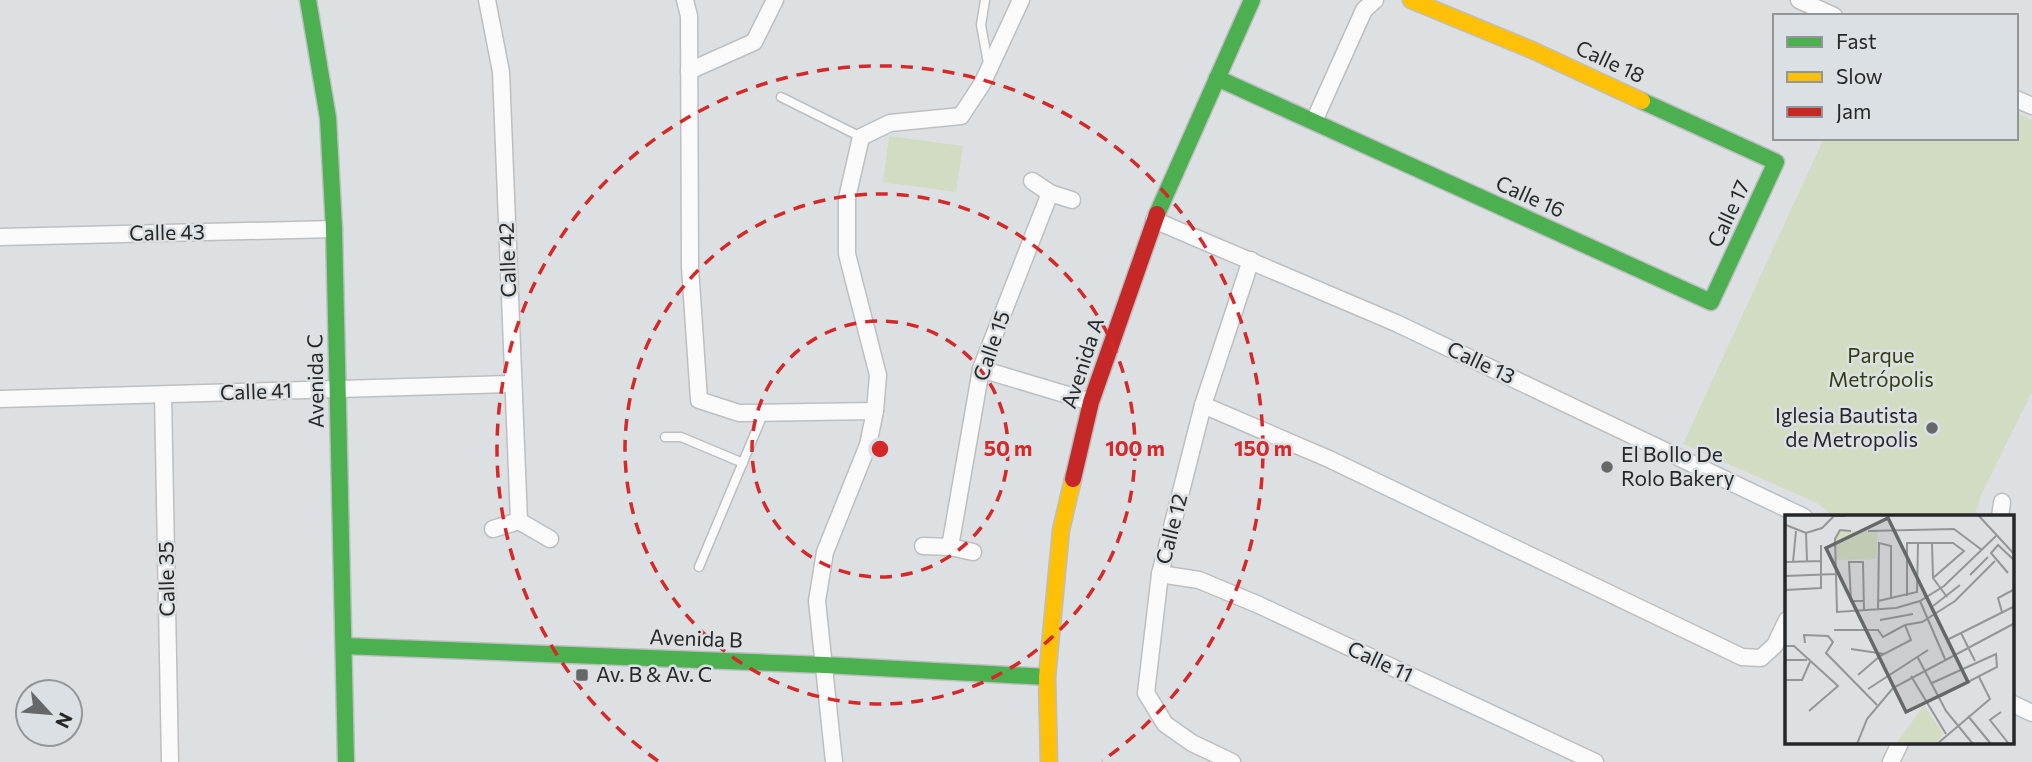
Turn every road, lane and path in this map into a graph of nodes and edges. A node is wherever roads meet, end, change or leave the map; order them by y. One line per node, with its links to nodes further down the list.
1 (308, 0): 23 (street, Avenida C)
2 (486, 0): 28 (street, Calle 42)
3 (685, 0): 13 (street)
4 (775, 0): 13 (street)
5 (985, 0): 12 (lane)
6 (1021, 0): 12 (street)
7 (1252, 0): 14 (street, Avenida A)
8 (1375, 0): 16 (street)
9 (1799, 0): 11 (street)
10 (1418, 3): 18 (street, Calle 18)
11 (1830, 14)
12 (989, 70): 17 (street)
13 (689, 71): 35 (street)
14 (1217, 78): 16 (street); 22 (street, Avenida A)
15 (781, 97): 17 (lane)
16 (1314, 121): 26 (street, Calle 16)
17 (861, 137): 34 (street)
18 (1776, 162): 26 (street, Calle 17)
19 (1032, 181): 20 (street)
20 (1050, 193): 21 (street); 27 (street, Calle 15)
21 (1072, 200)
22 (1154, 220): 25 (street, Calle 13); 32 (street, Avenida A)
23 (334, 229): 24 (street, Calle 43); 29 (street, Avenida C)
24 (0, 237)
25 (1251, 260): 33 (street, Calle 12); 38 (street, Calle 13)
26 (1719, 284)
27 (981, 369): 32 (street); 43 (street, Calle 15)
28 (513, 384): 29 (street, Calle 41); 39 (street, Calle 42)
29 (337, 390): 30 (street, Calle 41); 48 (street, Avenida C)
30 (163, 395): 31 (street, Calle 41); 54 (street, Calle 35)
31 (0, 399)
32 (1091, 402): 50 (street, Avenida A)
33 (1203, 405): 46 (street, Calle 12); 47 (street)
34 (875, 411): 35 (street); 49 (street)
35 (764, 412): 37 (lane)
36 (665, 437): 37 (lane)
37 (743, 463): 45 (lane)
38 (1800, 515)
39 (519, 521): 40 (street); 41 (street)
40 (493, 529)
41 (550, 539)
42 (923, 546): 43 (street)
43 (950, 547): 44 (street)
44 (973, 552)
45 (699, 567)
46 (1160, 574): 58 (street, Calle 12); 59 (street, Calle 11)
47 (1785, 624)
48 (344, 646): 49 (street, Avenida B); 55 (street, Avenida C)
49 (825, 665): 50 (street, Avenida B); 56 (street)
50 (1047, 677): 57 (street, Avenida A)
51 (2014, 704): 52 (street)
52 (2032, 713)
53 (1900, 744): 60 (street)
54 (170, 762)
55 (346, 762)
56 (834, 762)
57 (1049, 762)
58 (1232, 762)
59 (1595, 762)
60 (1891, 762)

